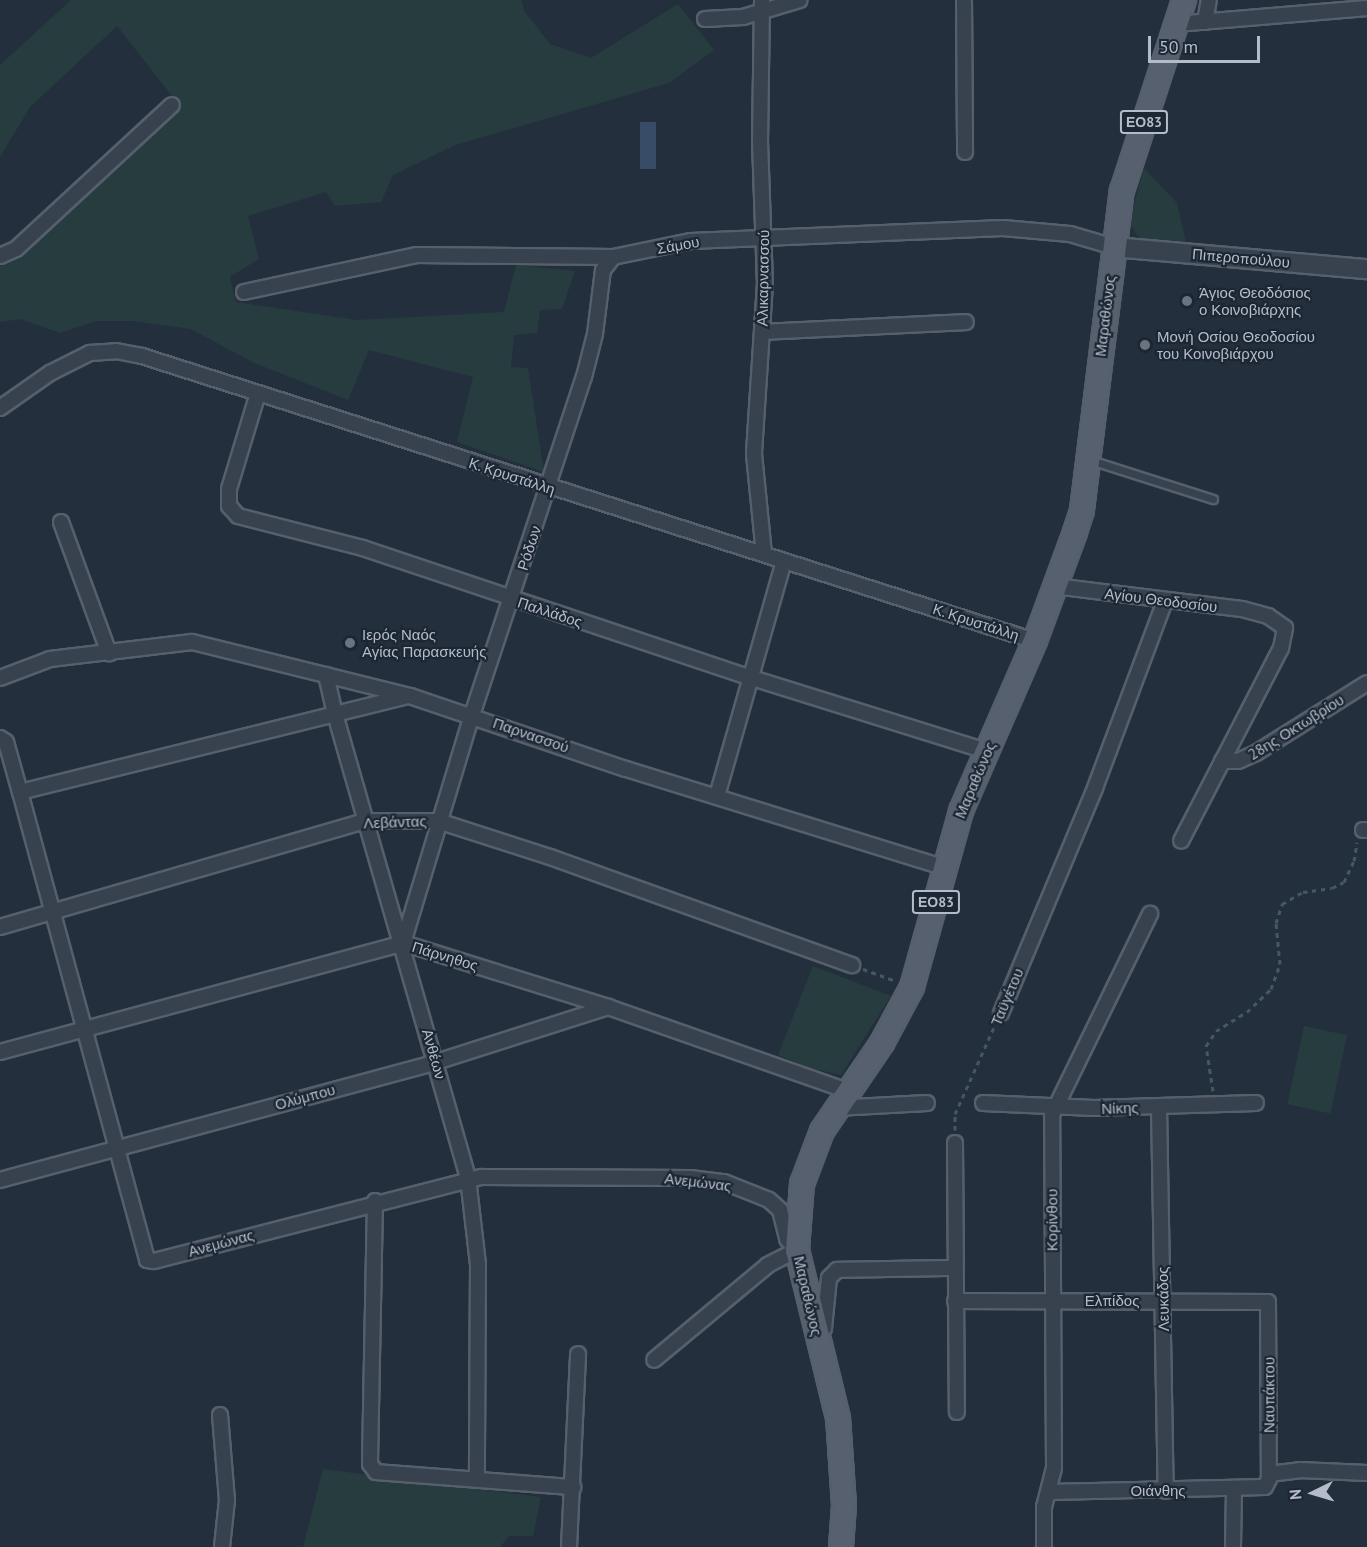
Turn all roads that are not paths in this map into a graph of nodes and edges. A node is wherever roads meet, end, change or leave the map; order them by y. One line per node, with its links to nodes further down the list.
1 (800, 0): 5 (street)
2 (964, 0): 12 (street)
3 (1184, 0): 10 (main road, Μαραθώνος / ΕΟ83)
4 (1209, 0): 9 (street)
5 (761, 6): 8 (street); 13 (street, Αλικαρνασσού)
6 (1326, 6): 7 (street); 9 (street)
7 (1367, 8)
8 (705, 18)
9 (1205, 22): 10 (street)
10 (1176, 24): 14 (main road, Μαραθώνος / ΕΟ83)
11 (172, 105): 15 (street)
12 (965, 152)
13 (765, 238): 14 (street, Σάμου); 16 (street, Σάμου); 20 (street, Αλικαρνασσού)
14 (1114, 247): 17 (street, Πιπεροπούλου); 23 (main road, Μαραθώνος / ΕΟ83)
15 (0, 256)
16 (613, 257): 18 (street, Σάμου); 24 (street, Ρόδων)
17 (1367, 269)
18 (244, 292)
19 (966, 322): 20 (street)
20 (763, 332): 27 (street, Αλικαρνασσού)
21 (258, 393): 22 (street, Κ. Κρυστάλλη); 24 (street, Κ. Κρυστάλλη); 30 (street, Παλλάδος)
22 (0, 408)
23 (1088, 459): 25 (lane); 29 (main road, Μαραθώνος / ΕΟ83)
24 (549, 488): 27 (street, Κ. Κρυστάλλη); 30 (street, Ρόδων)
25 (1213, 500)
26 (61, 522): 33 (street)
27 (764, 554): 28 (street, Κ. Κρυστάλλη)
28 (784, 561): 32 (street, Κ. Κρυστάλλη); 36 (street)
29 (1054, 586): 31 (street, Αγίου Θεοδοσίου); 32 (main road, Μαραθώνος / ΕΟ83)
30 (512, 600): 36 (street, Παλλάδος); 40 (street, Ρόδων)
31 (1165, 601): 43 (street, Αγίου Θεοδοσίου); 56 (street, Ταϋγέτου)
32 (1035, 641): 42 (main road, Μαραθώνος / ΕΟ83)
33 (109, 653): 34 (street, Παρνασσού); 35 (street)
34 (326, 675): 38 (street, Παρνασσού); 39 (street, Ανθέων)
35 (0, 678)
36 (752, 678): 42 (street, Παλλάδος); 45 (street)
37 (1367, 683): 43 (street, 28ης Οκτωβρίου)
38 (410, 696): 39 (street); 40 (street, Παρνασσού)
39 (335, 714): 44 (street); 46 (street, Ανθέων)
40 (472, 715): 45 (street, Παρνασσού); 47 (street, Ρόδων)
41 (0, 738): 44 (street, Ανεμώνας)
42 (987, 751): 49 (main road, Μαραθώνος / ΕΟ83)
43 (1221, 761): 48 (street)
44 (20, 792): 50 (street, Ανεμώνας)
45 (717, 796): 49 (street, Παρνασσού)
46 (364, 821): 47 (street, Λεβάντας); 50 (street, Λεβάντας); 53 (street, Ανθέων)
47 (438, 821): 53 (street, Ρόδων); 54 (street, Λεβάντας)
48 (1181, 841)
49 (946, 868): 60 (main road, Μαραθώνος / ΕΟ83)
50 (53, 912): 52 (street, Λεβάντας); 57 (street, Ανεμώνας)
51 (1150, 914): 65 (street, Κορίνθου)
52 (0, 927)
53 (403, 942): 55 (street, Πάρνηθος); 57 (street, Πάρνηθος); 59 (street, Ανθέων)
54 (852, 965)
55 (608, 1007): 59 (street, Ολύμπου); 60 (street, Πάρνηθος)
56 (1001, 1012)
57 (87, 1030): 58 (street, Πάρνηθος); 67 (street, Ανεμώνας)
58 (0, 1052)
59 (436, 1062): 67 (street, Ολύμπου); 68 (street, Ανθέων)
60 (842, 1100): 61 (street); 71 (main road, Μαραθώνος / ΕΟ83)
61 (927, 1103)
62 (984, 1103): 65 (street, Νίκης)
63 (1256, 1103): 64 (street, Νίκης)
64 (1159, 1106): 65 (street, Νίκης); 75 (street, Λευκάδος)
65 (1056, 1107): 74 (street, Κορίνθου)
66 (955, 1143): 72 (street)
67 (117, 1149): 69 (street, Ολύμπου); 70 (street, Ανεμώνας)
68 (468, 1178): 70 (street, Ανεμώνας); 71 (street, Ανεμώνας); 83 (street, Ανθέων)
69 (0, 1180)
70 (375, 1201): 83 (street)
71 (797, 1250): 77 (main road, Μαραθώνος / ΕΟ83); 79 (street)
72 (955, 1268): 73 (street); 77 (street)
73 (955, 1300): 74 (street, Ελπίδος); 80 (street)
74 (1052, 1300): 75 (street, Ελπίδος); 88 (street, Κορίνθου)
75 (1163, 1301): 76 (street, Ελπίδος); 86 (street, Λευκάδος)
76 (1268, 1302): 84 (street, Ναυπάκτου)
77 (816, 1332): 91 (main road, Μαραθώνος / ΕΟ83)
78 (578, 1354): 85 (street)
79 (654, 1360)
80 (957, 1412)
81 (220, 1415): 89 (street)
82 (1367, 1473): 84 (street, Οιάνθης)
83 (477, 1480): 85 (street)
84 (1267, 1481): 87 (street, Οιάνθης)
85 (573, 1487): 90 (street)
86 (1166, 1491): 87 (street, Οιάνθης); 88 (street, Οιάνθης)
87 (1234, 1491): 93 (street)
88 (1050, 1492): 92 (street, Κορίνθου)
89 (222, 1547)
90 (569, 1547)
91 (841, 1547)
92 (1044, 1547)
93 (1233, 1547)

